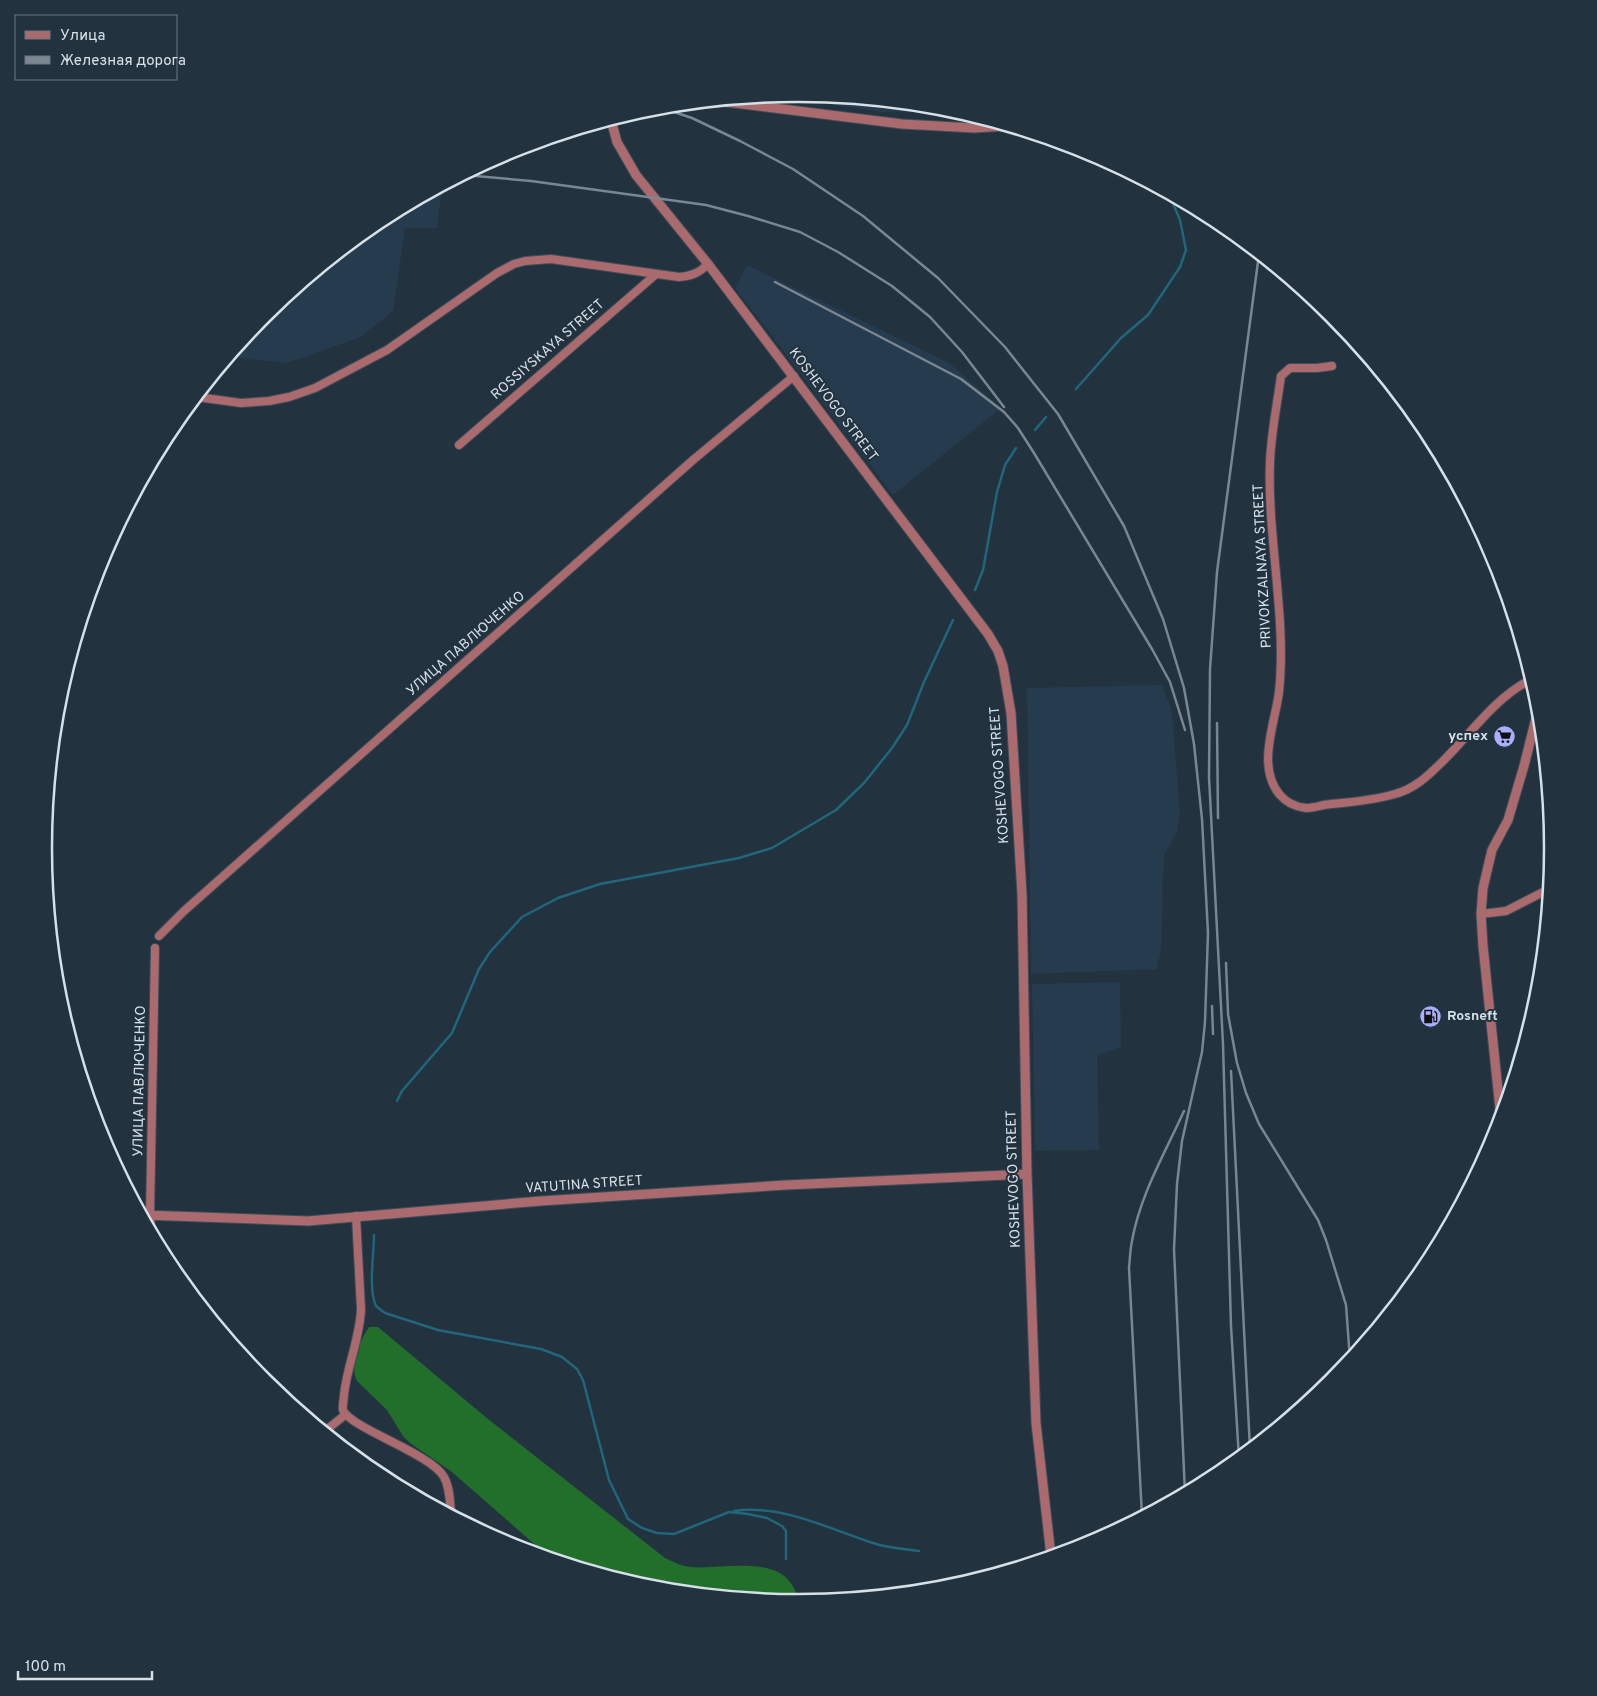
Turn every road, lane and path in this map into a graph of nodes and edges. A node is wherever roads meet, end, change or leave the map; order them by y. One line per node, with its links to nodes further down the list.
1 (745, 104): 3 (street)
2 (612, 125): 4 (street, KOSHEVOGO STREET)
3 (992, 127)
4 (708, 264): 5 (street); 7 (street, KOSHEVOGO STREET)
5 (655, 275): 8 (street); 9 (street, ROSSIYSKAYA STREET)
6 (1332, 366): 10 (street, PRIVOKZALNAYA STREET)
7 (794, 376): 14 (street, УЛИЦА ПАВЛЮЧЕНКО); 17 (street, KOSHEVOGO STREET)
8 (204, 398)
9 (459, 445)
10 (1525, 682)
11 (1534, 726): 13 (street)
12 (1543, 892): 13 (street)
13 (1482, 914): 16 (street)
14 (159, 936)
15 (155, 948): 18 (street, УЛИЦА ПАВЛЮЧЕНКО)
16 (1499, 1103)
17 (1027, 1174): 20 (street, VATUTINA STREET); 24 (street, KOSHEVOGO STREET)
18 (147, 1212)
19 (149, 1215): 20 (street, VATUTINA STREET)
20 (356, 1216): 21 (street)
21 (345, 1414): 22 (street); 23 (street)
22 (329, 1427)
23 (451, 1508)
24 (1050, 1549)

